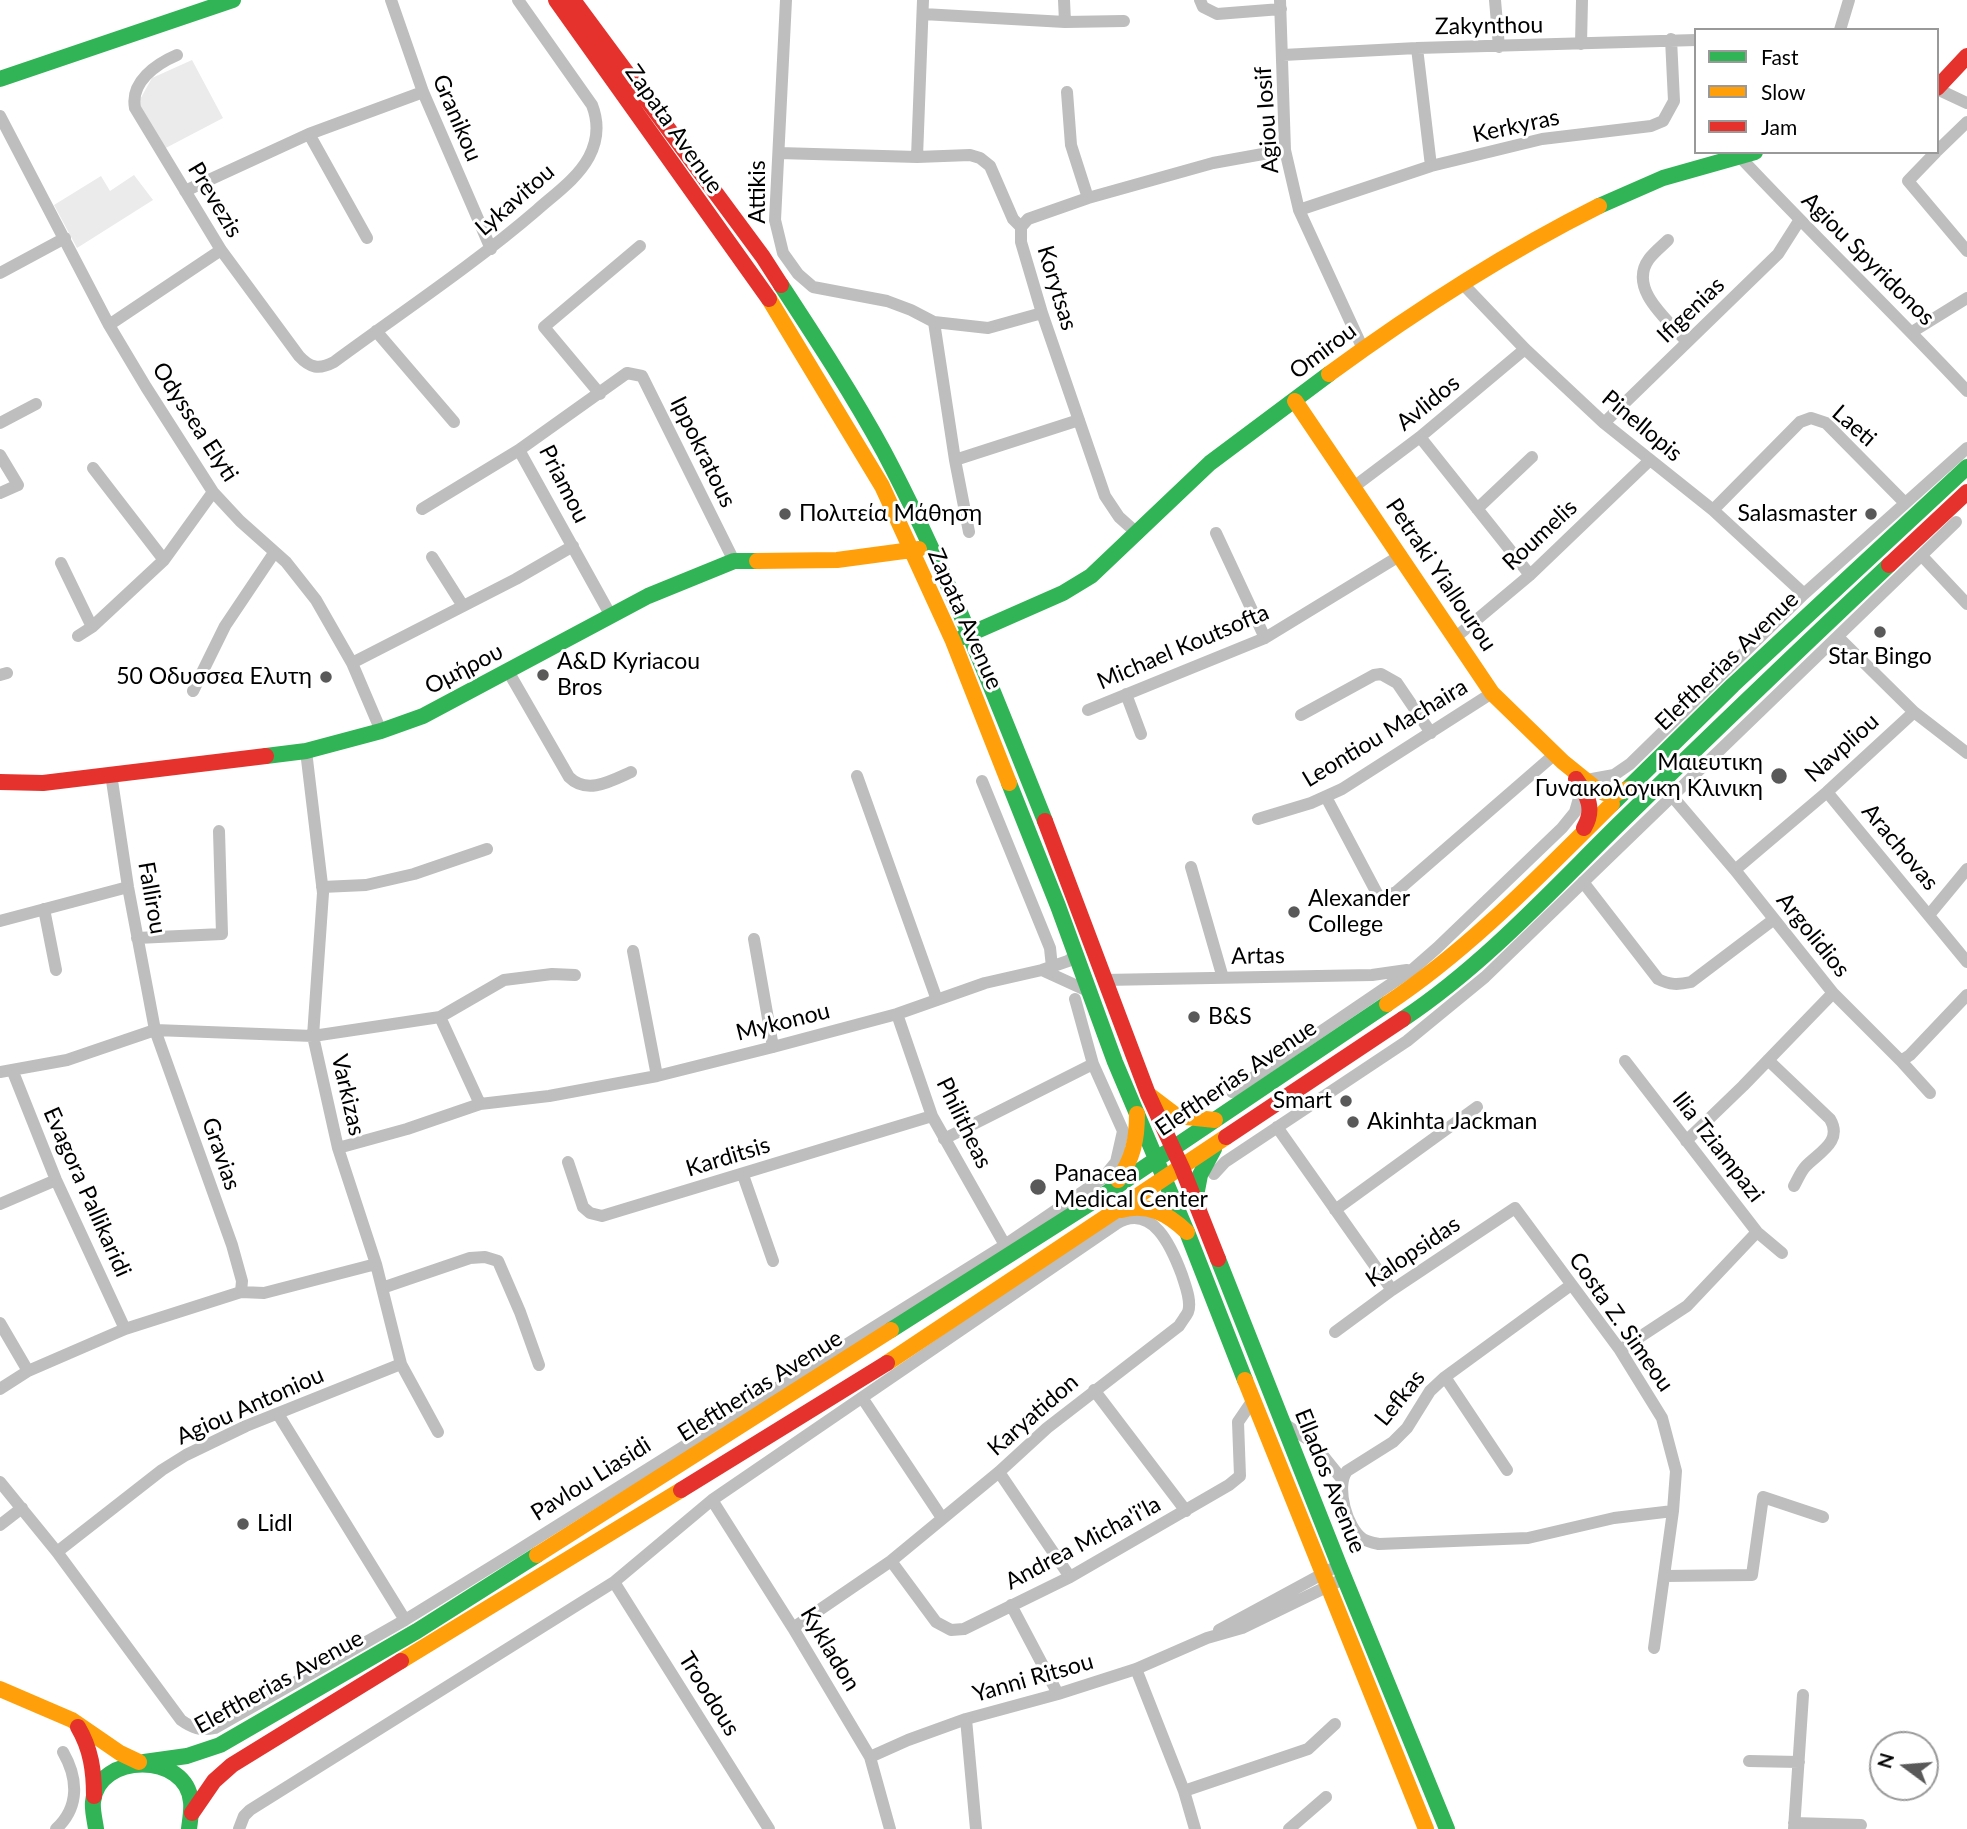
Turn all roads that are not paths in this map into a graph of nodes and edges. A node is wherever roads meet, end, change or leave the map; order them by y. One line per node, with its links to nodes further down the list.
1 (233, 0): 26 (main road)
2 (391, 0): 29 (street, Granikou)
3 (518, 0): 51 (street, Lykavitou)
4 (556, 0): 98 (main road, Zapata Avenue)
5 (573, 0): 97 (main road, Zapata Avenue)
6 (786, 0): 37 (street, Attikis)
7 (923, 0): 14 (street)
8 (1064, 0): 16 (street)
9 (1200, 0): 13 (street)
10 (1495, 0): 21 (street)
11 (1582, 0): 20 (street)
12 (1849, 0): 17 (street)
13 (1280, 5): 24 (street, Agiou Iosif)
14 (923, 14): 16 (street); 40 (street)
15 (1125, 21): 16 (street)
16 (1065, 22)
17 (1841, 28)
18 (1671, 39): 19 (street, Zakynthou); 20 (street, Zakynthou); 41 (street, Kerkyras)
19 (1694, 40)
20 (1581, 44): 21 (street, Zakynthou)
21 (1499, 47): 22 (street, Zakynthou)
22 (1417, 48): 24 (street, Zakynthou); 41 (street)
23 (177, 55): 42 (street, Prevezis)
24 (1283, 55): 35 (street, Agiou Iosif)
25 (1967, 56): 27 (main road)
26 (0, 79)
27 (1939, 87)
28 (1939, 90): 31 (street)
29 (423, 92): 34 (street); 51 (street, Granikou)
30 (1067, 92): 43 (street)
31 (1967, 103)
32 (0, 116): 47 (street, Odyssea Elyti)
33 (1967, 122): 36 (street)
34 (309, 134): 42 (street); 48 (street)
35 (1285, 150): 43 (street, Korytsas); 44 (street, Agiou Iosif)
36 (1939, 150)
37 (779, 153): 40 (street); 58 (street, Attikis)
38 (1748, 154): 45 (street, Agiou Spyridonos); 55 (main road, Omirou)
39 (1935, 154): 53 (street)
40 (917, 157): 46 (street)
41 (1432, 166): 44 (street, Kerkyras)
42 (186, 191): 52 (street, Prevezis)
43 (1088, 198): 46 (street, Korytsas)
44 (1299, 210): 63 (street, Agiou Iosif)
45 (1800, 221): 61 (street, Agiou Spyridonos); 62 (street, Ifigenias)
46 (1021, 227): 57 (street, Korytsas)
47 (65, 238): 54 (street); 59 (street, Odyssea Elyti)
48 (367, 238)
49 (1668, 240): 62 (street)
50 (640, 246): 68 (street)
51 (491, 249): 60 (street, Lykavitou)
52 (221, 250): 59 (street); 65 (street, Prevezis)
53 (1967, 251)
54 (0, 273)
55 (1461, 282): 63 (main road, Omirou); 64 (street, Pinellopis)
56 (1967, 298): 61 (street)
57 (1042, 313): 58 (street, Attikis); 71 (street, Korytsas)
58 (934, 322): 80 (street)
59 (109, 325): 85 (street, Odyssea Elyti)
60 (376, 331): 65 (street, Lykavitou); 72 (street)
61 (1912, 332): 67 (street, Agiou Spyridonos)
62 (1687, 342): 73 (street, Ifigenias)
63 (1363, 349): 69 (main road, Omirou)
64 (1525, 349): 73 (street, Pinellopis); 75 (street, Avlidos)
65 (311, 367)
66 (627, 373): 68 (street, Priamou); 104 (street, Ippokratous)
67 (1967, 391)
68 (600, 394): 77 (street, Priamou)
69 (1295, 401): 84 (main road, Petraki Yiallourou); 95 (main road, Omirou)
70 (36, 404): 74 (street)
71 (1079, 420): 80 (street); 95 (street, Korytsas)
72 (454, 422)
73 (1604, 423): 81 (street, Pinellopis)
74 (0, 424)
75 (1420, 437): 84 (street, Avlidos); 90 (street)
76 (1967, 448): 88 (street)
77 (519, 450): 89 (street); 96 (street, Priamou)
78 (0, 455): 87 (street)
79 (1532, 457): 90 (street)
80 (955, 460): 93 (street)
81 (1649, 461): 91 (street, Pinellopis); 106 (street, Roumelis)
82 (1967, 467): 138 (main road, Eleftherias Avenue)
83 (93, 468): 103 (street)
84 (1354, 486): 100 (main road, Petraki Yiallourou)
85 (214, 492): 99 (street, Odyssea Elyti); 103 (street)
86 (1967, 492): 92 (main road, Eleftherias Avenue)
87 (0, 493)
88 (1905, 503): 91 (street, Laeti); 107 (street)
89 (422, 509)
90 (1477, 509): 106 (street)
91 (1713, 510): 107 (street, Pinellopis)
92 (1958, 511): 101 (street); 176 (main road, Eleftherias Avenue)
93 (970, 532)
94 (1216, 533): 115 (street)
95 (1138, 534): 112 (main road, Omirou)
96 (573, 546): 109 (street); 110 (street, Priamou)
97 (931, 546): 98 (main road, Ομήρου); 112 (main road, Zapata Avenue)
98 (911, 551): 104 (main road, Ομήρου); 117 (main road, Zapata Avenue)
99 (274, 553): 118 (street, Odyssea Elyti); 120 (street)
100 (1401, 555): 114 (main road, Petraki Yiallourou); 115 (street, Michael Koutsofta)
101 (1922, 556): 108 (street); 116 (street)
102 (432, 557): 109 (street)
103 (164, 560): 111 (street)
104 (734, 561): 110 (main road, Ομήρου)
105 (61, 563): 111 (street)
106 (1530, 575): 114 (street, Roumelis)
107 (1804, 594): 137 (street)
108 (1967, 604)
109 (463, 606): 118 (street)
110 (611, 616): 119 (main road, Ομήρου)
111 (92, 627): 113 (street)
112 (970, 634): 117 (main road, Omirou); 166 (main road, Zapata Avenue)
113 (78, 636)
114 (1456, 637): 121 (main road, Petraki Yiallourou)
115 (1265, 638): 122 (street, Michael Koutsofta)
116 (1839, 638): 124 (street); 140 (street)
117 (953, 641): 159 (main road, Zapata Avenue)
118 (352, 663): 126 (street, Odyssea Elyti)
119 (508, 671): 126 (main road, Ομήρου); 132 (street)
120 (193, 691)
121 (1492, 693): 127 (street, Leontiou Machaira); 131 (main road, Petraki Yiallourou)
122 (1126, 694): 123 (street, Michael Koutsofta); 128 (street)
123 (1088, 710)
124 (1913, 712): 130 (street); 139 (street, Navpliou)
125 (1301, 715): 127 (street)
126 (381, 731): 129 (main road, Ομήρου)
127 (1431, 733): 141 (street, Leontiou Machaira)
128 (1141, 734)
129 (306, 751): 133 (main road, Ομήρου); 151 (street, Varkizas)
130 (1967, 753)
131 (1559, 758): 137 (main road, Petraki Yiallourou); 141 (street)
132 (631, 772)
133 (111, 774): 136 (main road, Ομήρου); 150 (street, Fallirou)
134 (857, 776): 170 (street)
135 (982, 781): 161 (street)
136 (0, 782)
137 (1585, 785): 138 (main road); 144 (main road, Petraki Yiallourou); 162 (street)
138 (1630, 788): 144 (main road, Eleftherias Avenue)
139 (1827, 792): 148 (street, Navpliou); 153 (street, Arachovas)
140 (1672, 796): 148 (street, Argolidios); 149 (street)
141 (1326, 797): 142 (street, Leontiou Machaira)
142 (1258, 819)
143 (219, 831): 156 (street)
144 (1575, 841): 191 (main road, Eleftherias Avenue)
145 (486, 849): 151 (street)
146 (1191, 867): 165 (street)
147 (1967, 869): 153 (street)
148 (1735, 870): 154 (street, Argolidios)
149 (1583, 882): 154 (street); 181 (street)
150 (128, 887): 152 (street); 156 (street, Fallirou)
151 (322, 887): 174 (street, Varkizas)
152 (44, 909): 155 (street); 163 (street)
153 (1929, 915): 160 (street, Arachovas)
154 (1773, 920): 167 (street, Argolidios)
155 (0, 921)
156 (137, 938): 173 (street, Fallirou)
157 (754, 939): 175 (street)
158 (633, 951): 183 (street)
159 (1075, 956): 161 (street, Mykonou); 168 (main road, Zapata Avenue)
160 (1967, 962)
161 (1047, 968): 168 (street); 170 (street, Mykonou)
162 (1413, 969): 165 (street, Artas); 184 (street)
163 (56, 970)
164 (575, 975): 172 (street)
165 (1223, 978): 166 (street, Artas)
166 (1104, 980): 186 (main road, Zapata Avenue)
167 (1833, 993): 177 (street); 179 (street, Argolidios)
168 (1081, 995): 180 (street, Pavlou Liasidi); 189 (main road, Zapata Avenue)
169 (1967, 995): 179 (street)
170 (937, 1000): 171 (street, Mykonou)
171 (897, 1014): 175 (street, Mykonou); 190 (street, Philitheas)
172 (440, 1017): 174 (street); 187 (street)
173 (155, 1030): 174 (street); 182 (street); 221 (street, Gravias)
174 (313, 1036): 196 (street, Varkizas)
175 (773, 1047): 183 (street, Mykonou)
176 (1355, 1052): 181 (main road); 194 (main road, Eleftherias Avenue)
177 (1769, 1060): 195 (street); 205 (street)
178 (1625, 1061): 195 (street, Ilia Tziampazi)
179 (1901, 1061): 185 (street, Argolidios)
180 (1093, 1064): 193 (street); 214 (street, Pavlou Liasidi)
181 (1366, 1069): 192 (street)
182 (6, 1072): 204 (street, Evagora Pallikaridi)
183 (657, 1076): 187 (street, Mykonou)
184 (1232, 1092)
185 (1930, 1093)
186 (1148, 1094): 191 (main road); 197 (main road, Zapata Avenue)
187 (480, 1104): 196 (street, Mykonou)
188 (1477, 1107): 210 (street)
189 (1137, 1114): 198 (main road, Zapata Avenue); 206 (main road)
190 (932, 1116): 193 (street, Philitheas); 202 (street, Karditsis)
191 (1214, 1120): 197 (main road, Eleftherias Avenue)
192 (1277, 1127): 201 (street); 210 (street)
193 (944, 1139): 214 (street, Philitheas)
194 (1222, 1139): 200 (main road, Eleftherias Avenue); 207 (main road)
195 (1686, 1141): 213 (street, Ilia Tziampazi)
196 (338, 1148): 217 (street, Varkizas)
197 (1171, 1149): 198 (main road, Eleftherias Avenue); 200 (main road, Ellados Avenue)
198 (1155, 1160): 203 (main road, Ellados Avenue); 206 (main road, Eleftherias Avenue)
199 (568, 1162): 202 (street, Karditsis)
200 (1182, 1168): 203 (main road, Eleftherias Avenue); 207 (main road, Ellados Avenue)
201 (1214, 1174)
202 (743, 1175): 216 (street)
203 (1165, 1179): 211 (main road, Eleftherias Avenue); 212 (main road, Ellados Avenue)
204 (56, 1180): 208 (street); 223 (street, Evagora Pallikaridi)
205 (1794, 1185)
206 (1108, 1192): 242 (main road, Eleftherias Avenue)
207 (1195, 1201): 235 (main road, Ellados Avenue)
208 (0, 1205)
209 (1515, 1208): 218 (street, Costa Z. Simeou); 220 (street, Kalopsidas)
210 (1335, 1210): 220 (street)
211 (1117, 1218): 212 (main road); 231 (street, Karyatidon); 232 (street); 278 (main road, Eleftherias Avenue)
212 (1187, 1232): 233 (main road, Ellados Avenue)
213 (1757, 1232): 215 (street, Ilia Tziampazi); 225 (street)
214 (1005, 1245): 241 (street, Pavlou Liasidi)
215 (1782, 1252)
216 (773, 1261)
217 (376, 1264): 219 (street, Varkizas); 221 (street)
218 (1571, 1285): 225 (street, Costa Z. Simeou); 229 (street, Lefkas)
219 (382, 1288): 226 (street, Varkizas); 227 (street)
220 (1392, 1290): 224 (street, Kalopsidas)
221 (242, 1293): 223 (street)
222 (0, 1323): 228 (street)
223 (125, 1329): 228 (street)
224 (1335, 1332)
225 (1620, 1350): 246 (street, Costa Z. Simeou)
226 (401, 1364): 234 (street, Agiou Antoniou); 236 (street, Varkizas)
227 (539, 1365)
228 (28, 1371): 230 (street)
229 (1445, 1377): 237 (street); 239 (street, Lefkas)
230 (0, 1389)
231 (1094, 1390): 238 (street, Karyatidon); 245 (street)
232 (863, 1399): 243 (street); 249 (street)
233 (1253, 1400): 245 (street, Andrea Micha'i'la); 257 (main road, Ellados Avenue)
234 (278, 1414): 252 (street, Agiou Antoniou); 260 (street)
235 (1283, 1423): 239 (street); 254 (main road, Ellados Avenue)
236 (438, 1432)
237 (1507, 1471)
238 (999, 1472): 249 (street, Karyatidon); 256 (street)
239 (1342, 1478): 246 (street)
240 (0, 1482): 244 (street, Pavlou Liasidi)
241 (623, 1485): 242 (street); 247 (street, Pavlou Liasidi)
242 (642, 1488): 251 (main road, Eleftherias Avenue)
243 (712, 1500): 258 (street); 261 (street, Kykladon)
244 (22, 1508): 250 (street); 252 (street, Pavlou Liasidi)
245 (1186, 1511): 256 (street, Andrea Micha'i'la)
246 (1673, 1511): 255 (street, Costa Z. Simeou)
247 (578, 1512): 251 (street); 260 (street, Pavlou Liasidi)
248 (1823, 1517): 255 (street)
249 (942, 1518): 253 (street, Karyatidon)
250 (0, 1525)
251 (571, 1533): 273 (main road, Eleftherias Avenue)
252 (57, 1552): 260 (street, Pavlou Liasidi)
253 (891, 1562): 259 (street, Andrea Micha'i'la); 261 (street, Karyatidon)
254 (1342, 1572): 257 (street, Yanni Ritsou); 291 (main road, Ellados Avenue)
255 (1665, 1576): 262 (street, Costa Z. Simeou)
256 (1070, 1577): 259 (street, Andrea Micha'i'la)
257 (1324, 1581): 263 (street, Yanni Ritsou); 290 (main road, Ellados Avenue)
258 (614, 1582): 284 (street); 285 (street, Troodous)
259 (1012, 1605): 265 (street)
260 (405, 1620)
261 (793, 1628): 271 (street, Kykladon)
262 (1654, 1648)
263 (1136, 1669): 265 (street, Yanni Ritsou); 275 (street)
264 (0, 1689): 268 (main road)
265 (1058, 1694): 267 (street, Yanni Ritsou)
266 (1803, 1695): 274 (street)
267 (966, 1719): 271 (street, Yanni Ritsou); 287 (street)
268 (72, 1720): 273 (main road); 277 (main road)
269 (1335, 1724): 275 (street)
270 (63, 1752): 281 (street)
271 (870, 1757): 286 (street, Kykladon)
272 (1749, 1761): 274 (street)
273 (141, 1762): 277 (main road, Eleftherias Avenue); 278 (main road)
274 (1798, 1762): 280 (street)
275 (1184, 1791): 288 (street)
276 (1326, 1797): 289 (street)
277 (93, 1805): 282 (main road, Eleftherias Avenue); 283 (main road)
278 (190, 1821)
279 (1861, 1825): 280 (street)
280 (1794, 1826)
281 (56, 1829)
282 (80, 1829)
283 (96, 1829)
284 (239, 1829)
285 (769, 1829)
286 (890, 1829)
287 (976, 1829)
288 (1195, 1829)
289 (1289, 1829)
290 (1426, 1829)
291 (1447, 1829)

